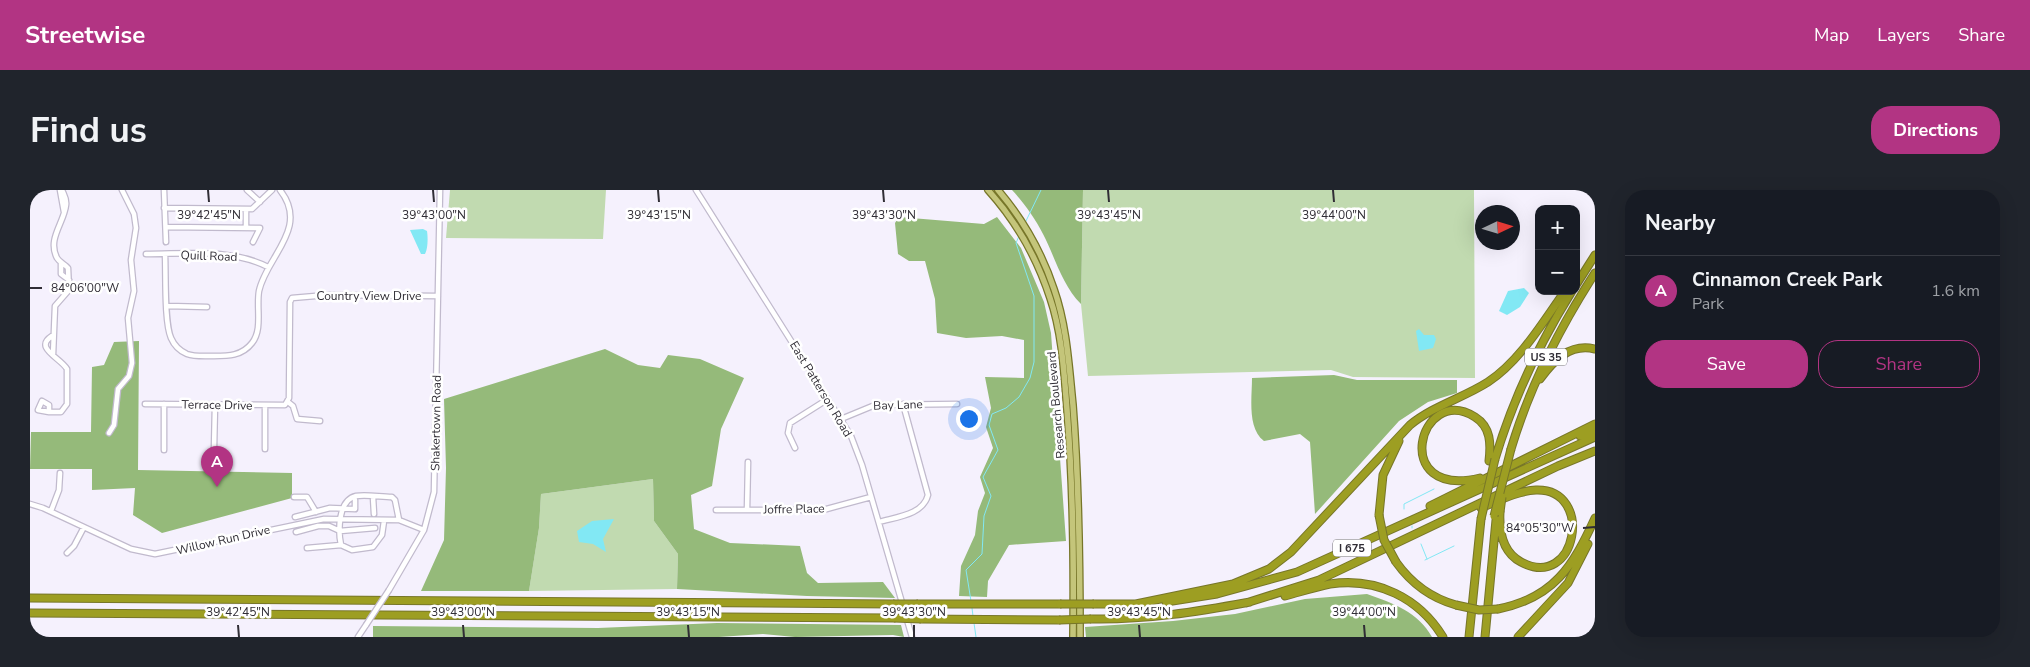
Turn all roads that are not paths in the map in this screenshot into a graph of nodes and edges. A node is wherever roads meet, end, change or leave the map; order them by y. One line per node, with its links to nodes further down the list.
1 (61, 190): 32 (street)
2 (122, 190): 50 (street)
3 (164, 190): 12 (street)
4 (247, 190): 11 (street)
5 (272, 190): 11 (street)
6 (280, 190): 22 (street)
7 (440, 190): 29 (street, Shakertown Road)
8 (696, 190): 36 (street, East Patterson Road)
9 (988, 190): 98 (main road, Research Boulevard)
10 (998, 190): 99 (main road, Research Boulevard)
11 (260, 202): 13 (street)
12 (164, 208): 13 (street); 14 (street)
13 (246, 209): 15 (street)
14 (166, 227): 15 (street); 16 (street)
15 (246, 228): 17 (street)
16 (166, 242)
17 (253, 242)
18 (1595, 249): 23 (highway)
19 (146, 254): 20 (street, Quill Road)
20 (165, 254): 22 (street, Quill Road); 30 (street)
21 (1595, 255): 26 (highway)
22 (268, 268): 30 (street)
23 (1580, 270)
24 (1595, 273): 56 (highway, US 35)
25 (1595, 276): 35 (highway)
26 (1580, 279)
27 (1562, 295): 44 (highway)
28 (1570, 295): 59 (highway, US 35)
29 (438, 296): 37 (street, Country View Drive); 85 (street, Shakertown Road)
30 (168, 306): 31 (street)
31 (207, 307)
32 (52, 336): 34 (street); 34 (street)
33 (1595, 349): 35 (highway)
34 (53, 354): 45 (street)
35 (1540, 379): 56 (highway)
36 (828, 398): 46 (street, East Patterson Road); 52 (street)
37 (288, 403): 43 (street, Terrace Drive); 47 (street)
38 (145, 404): 39 (street, Terrace Drive)
39 (164, 404): 42 (street, Terrace Drive); 55 (street)
40 (903, 404): 41 (street, Bay Lane); 46 (street, Bay Lane); 80 (street)
41 (957, 404)
42 (215, 405): 43 (street, Terrace Drive); 53 (street)
43 (265, 406): 54 (street)
44 (1432, 411): 76 (highway, bridge); 94 (highway)
45 (49, 412)
46 (842, 419): 63 (street, East Patterson Road)
47 (320, 421)
48 (1595, 424): 58 (highway)
49 (1595, 430): 58 (highway)
50 (109, 433)
51 (1595, 437): 91 (highway, I 675)
52 (796, 448)
53 (214, 449)
54 (265, 449)
55 (164, 450)
56 (1513, 450): 73 (highway, US 35, bridge); 73 (highway, bridge)
57 (1595, 452): 81 (highway, I 675)
58 (1538, 453): 61 (highway)
59 (1492, 460): 61 (highway); 101 (highway, US 35, bridge)
60 (748, 462): 70 (street)
61 (1516, 465): 91 (highway)
62 (60, 473): 71 (street)
63 (871, 496): 70 (street, Joffre Place); 80 (street, East Patterson Road)
64 (294, 497): 72 (street)
65 (373, 497): 68 (street); 74 (street); 78 (street)
66 (355, 500): 68 (street)
67 (30, 504): 71 (street, Willow Run Drive)
68 (343, 509): 72 (street); 77 (street)
69 (716, 510): 70 (street, Joffre Place)
70 (747, 510)
71 (51, 511): 82 (street, Willow Run Drive)
72 (316, 512): 75 (street)
73 (1497, 513): 81 (highway); 102 (highway, US 35)
74 (374, 514)
75 (295, 517)
76 (1595, 518)
77 (341, 519): 79 (street, Willow Run Drive); 82 (street, Willow Run Drive); 86 (street)
78 (399, 520): 79 (street, Willow Run Drive); 85 (street, Willow Run Drive)
79 (384, 521): 88 (street)
80 (880, 522): 97 (street, East Patterson Road)
81 (1434, 526): 93 (highway, I 675)
82 (84, 527): 90 (street)
83 (375, 528): 86 (street)
84 (1595, 528): 103 (highway)
85 (424, 530): 96 (street, Shakertown Road, bridge)
86 (340, 531): 87 (street); 88 (street)
87 (296, 532)
88 (341, 545): 89 (street)
89 (307, 548)
90 (67, 553)
91 (1332, 557): 94 (highway, I 675)
92 (30, 598): 94 (highway, I 675, bridge)
93 (1246, 603): 95 (highway, I 675, bridge); 100 (highway)
94 (1131, 604)
95 (30, 613)
96 (358, 637)
97 (912, 637)
98 (1073, 637)
99 (1080, 637)
100 (1443, 637)
101 (1469, 637)
102 (1484, 637)
103 (1518, 637)

